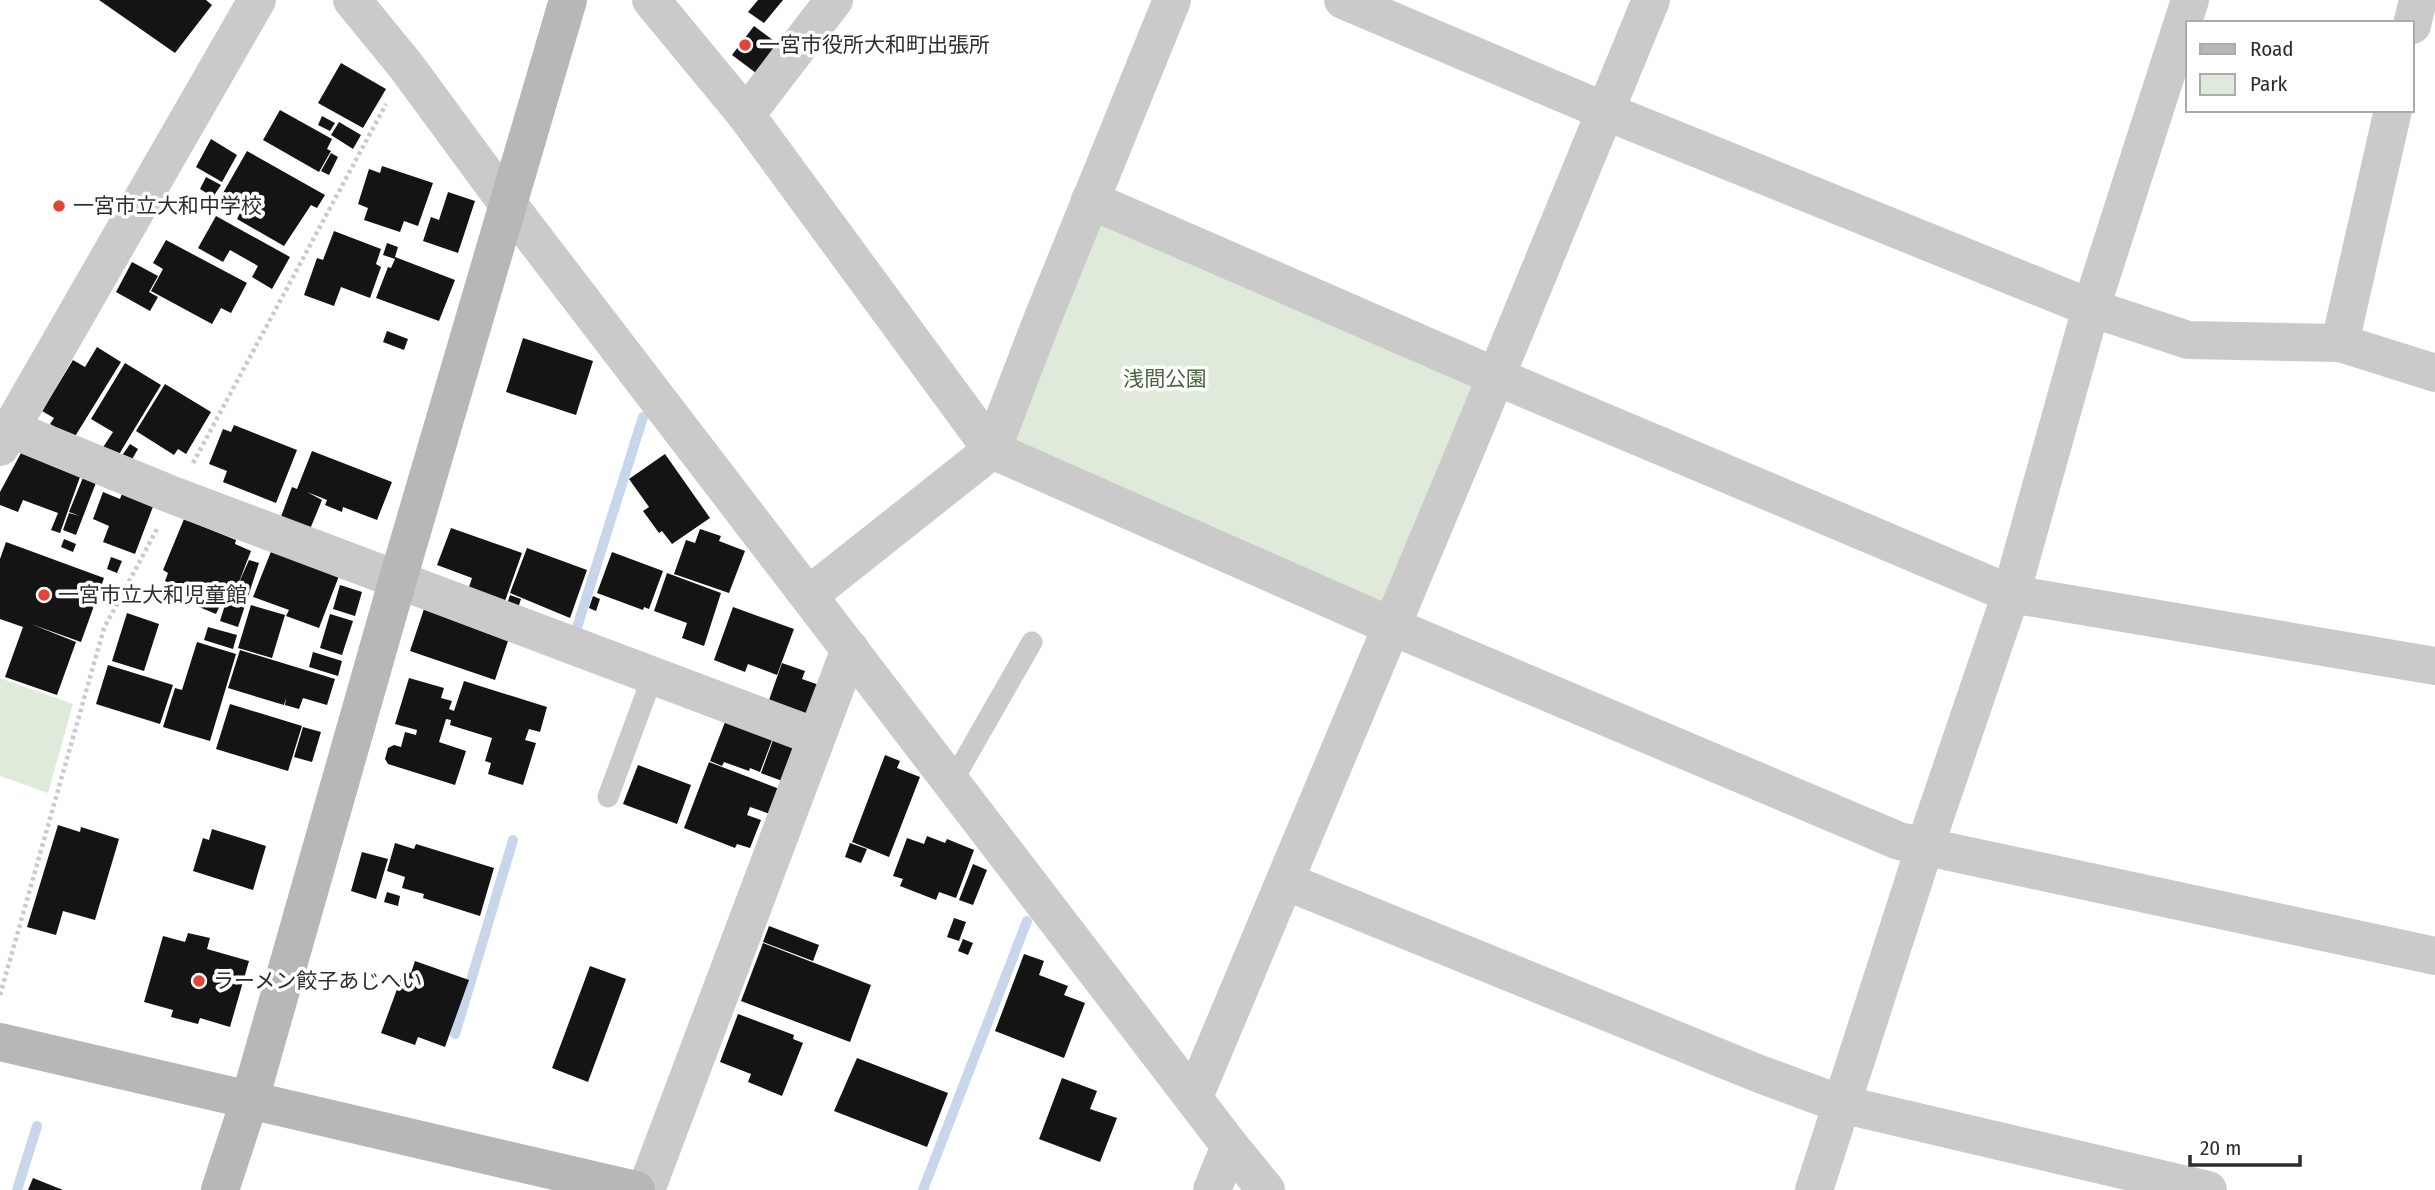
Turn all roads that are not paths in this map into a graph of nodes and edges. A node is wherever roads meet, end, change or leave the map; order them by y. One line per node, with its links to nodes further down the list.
1 (257, 0): 21 (street)
2 (352, 0): 16 (street)
3 (568, 0): 16 (street)
4 (651, 0): 14 (street)
5 (834, 0): 14 (street)
6 (1172, 0): 15 (street)
7 (1343, 0): 12 (street)
8 (1651, 0): 12 (street)
9 (2190, 0): 17 (street)
10 (2418, 0): 11 (street)
11 (2413, 21)
12 (1607, 112): 17 (street); 20 (street)
13 (2393, 112): 18 (street)
14 (746, 115): 22 (street)
15 (1090, 200): 20 (street); 22 (street)
16 (509, 203): 23 (street); 25 (street)
17 (2091, 307): 18 (street); 24 (street)
18 (2340, 343): 19 (street)
19 (2435, 373)
20 (1497, 377): 24 (street); 26 (street)
21 (5, 438): 23 (street)
22 (992, 450): 25 (street); 26 (street)
23 (398, 579): 30 (street); 39 (street)
24 (2011, 594): 29 (street); 34 (street)
25 (809, 595): 28 (street)
26 (1391, 626): 34 (street); 35 (street)
27 (1032, 642): 32 (lane)
28 (850, 649): 31 (street); 32 (street)
29 (2435, 666)
30 (653, 675): 31 (street); 33 (lane)
31 (816, 737): 44 (street)
32 (952, 782): 38 (street)
33 (608, 797)
34 (1925, 846): 36 (street); 40 (street)
35 (1285, 880): 38 (street); 40 (street)
36 (2435, 956)
37 (0, 1042): 39 (street)
38 (1194, 1097): 41 (street)
39 (250, 1099): 42 (street); 43 (street)
40 (1841, 1104): 47 (street); 48 (street)
41 (1230, 1146): 45 (street); 46 (street)
42 (220, 1190)
43 (636, 1190)
44 (646, 1190)
45 (1212, 1190)
46 (1266, 1190)
47 (1814, 1190)
48 (2208, 1190)

